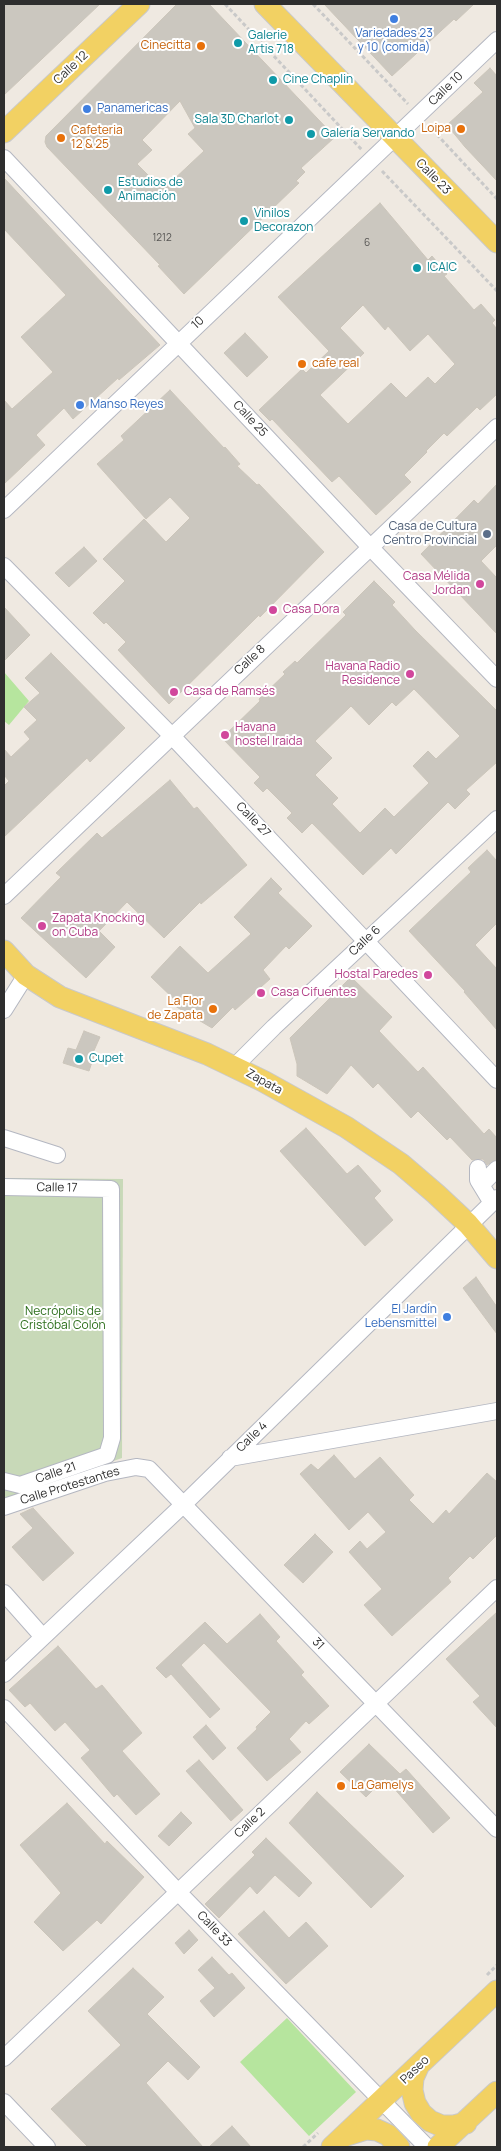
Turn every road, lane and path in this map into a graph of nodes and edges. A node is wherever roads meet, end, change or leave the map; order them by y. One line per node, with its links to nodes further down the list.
1 (139, 4): 6 (main road, Calle 12)
2 (265, 4): 7 (main road, Calle 23)
3 (314, 4): 5 (path)
4 (497, 40): 5 (street, Calle 10)
5 (419, 116): 7 (street, Calle 10); 9 (path)
6 (4, 132)
7 (395, 138): 10 (main road, Calle 23); 11 (street, 10)
8 (4, 158): 11 (street, Calle 25)
9 (497, 199)
10 (495, 237)
11 (178, 342): 13 (street, 10); 14 (street, Calle 25)
12 (497, 427): 14 (street, Calle 8)
13 (4, 510)
14 (370, 547): 16 (street, Calle 25); 17 (street, Calle 8)
15 (4, 566): 17 (street, Calle 27)
16 (497, 679)
17 (171, 735): 19 (street, Calle 8); 20 (street, Calle 27)
18 (497, 818): 20 (street, Calle 6)
19 (4, 896)
20 (366, 939): 24 (street, Calle 6); 25 (street, Calle 27)
21 (4, 951): 22 (main road, Zapata)
22 (26, 975): 23 (street); 24 (main road, Zapata)
23 (4, 1010)
24 (235, 1066): 33 (main road, Zapata)
25 (497, 1080)
26 (4, 1138): 27 (street)
27 (57, 1155)
28 (478, 1168): 30 (street)
29 (497, 1169): 30 (street)
30 (481, 1185): 32 (street)
31 (4, 1188): 36 (street, Calle 17)
32 (495, 1200): 33 (street, Calle 4)
33 (468, 1224): 34 (main road, Zapata); 37 (street, Calle 4)
34 (497, 1258)
35 (497, 1411): 37 (street)
36 (107, 1455): 39 (street, Calle 21)
37 (230, 1458): 40 (street, Calle 4)
38 (136, 1467): 40 (street, 31); 41 (street, Calle Protestantes)
39 (4, 1481)
40 (184, 1504): 44 (street, Calle 4); 46 (street, 31)
41 (4, 1507)
42 (497, 1588): 46 (street, Calle 2)
43 (4, 1592): 44 (street)
44 (43, 1638): 45 (street, Calle 4)
45 (4, 1674)
46 (375, 1704): 48 (street, 31); 49 (street, Calle 2)
47 (4, 1708): 49 (street, Calle 33)
48 (497, 1829)
49 (178, 1892): 51 (street, Calle 2); 55 (street, Calle 33)
50 (497, 1991): 52 (main road, Paseo)
51 (4, 2058)
52 (418, 2067): 55 (main road, Paseo); 56 (main road)
53 (497, 2092): 56 (main road)
54 (4, 2102): 58 (street)
55 (382, 2102): 57 (main road, Paseo); 60 (street, Calle 33)
56 (466, 2123): 61 (main road)
57 (338, 2142): 59 (main road)
58 (47, 2147)
59 (398, 2147)
60 (427, 2147)
61 (438, 2147)

